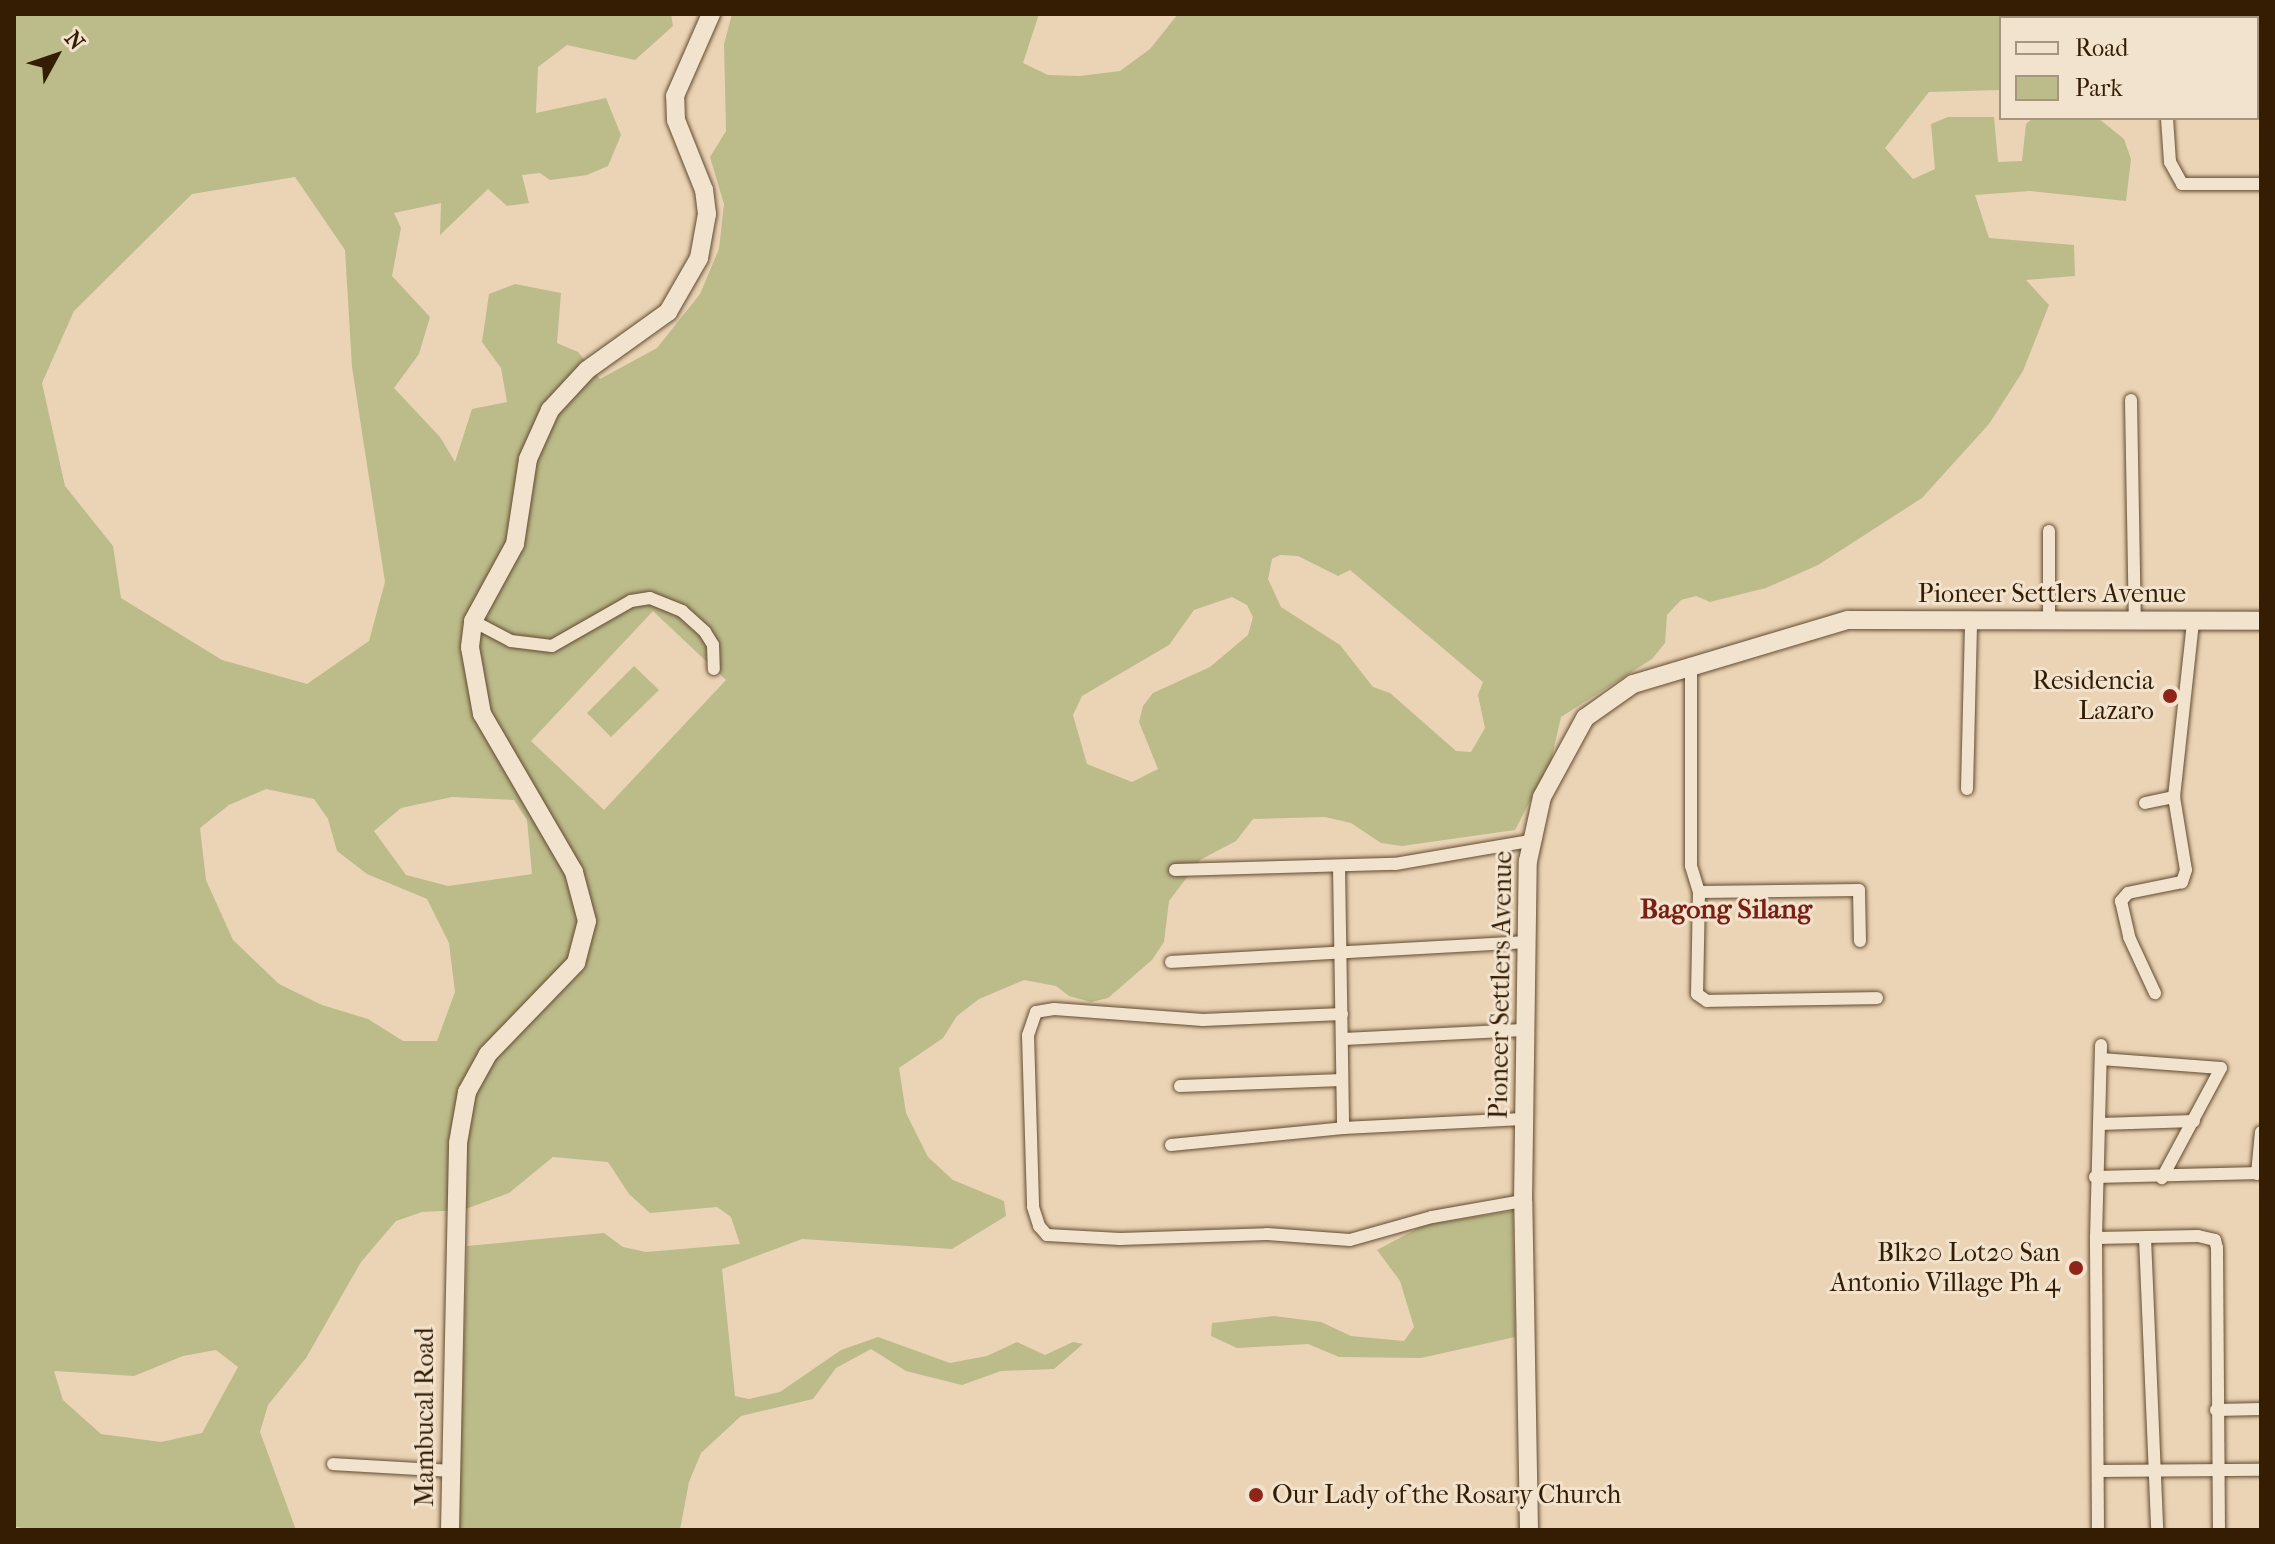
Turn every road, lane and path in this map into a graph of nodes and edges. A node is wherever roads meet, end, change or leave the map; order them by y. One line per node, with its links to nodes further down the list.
1 (711, 14): 7 (main road)
2 (2167, 120): 3 (street)
3 (2261, 184)
4 (2131, 400): 9 (street)
5 (2049, 531): 8 (street)
6 (1971, 620): 8 (main road, Pioneer Settlers Avenue); 12 (main road, Pioneer Settlers Avenue); 14 (street)
7 (473, 621): 13 (street); 51 (main road, Mambucal Road)
8 (2049, 621): 9 (main road, Pioneer Settlers Avenue)
9 (2135, 621): 10 (main road, Pioneer Settlers Avenue)
10 (2193, 621): 11 (main road, Pioneer Settlers Avenue); 15 (street)
11 (2261, 621)
12 (1691, 665): 17 (main road, Pioneer Settlers Avenue); 20 (street)
13 (714, 669)
14 (1967, 789)
15 (2174, 797): 16 (street); 25 (street)
16 (2145, 803)
17 (1530, 841): 18 (street); 22 (main road, Pioneer Settlers Avenue)
18 (1339, 866): 19 (street); 23 (street)
19 (1175, 870)
20 (1699, 892): 21 (street); 26 (street)
21 (1860, 941)
22 (1526, 942): 23 (street); 28 (main road, Pioneer Settlers Avenue)
23 (1344, 951): 24 (street); 27 (street)
24 (1171, 962)
25 (2155, 993)
26 (1877, 998)
27 (1342, 1014): 29 (street); 43 (street)
28 (1523, 1030): 29 (street); 34 (main road, Pioneer Settlers Avenue)
29 (1344, 1039): 32 (street)
30 (2101, 1045): 31 (street)
31 (2101, 1059): 35 (street); 36 (street)
32 (1342, 1080): 33 (street); 37 (street)
33 (1180, 1086)
34 (1523, 1119): 37 (street); 43 (main road, Pioneer Settlers Avenue)
35 (2194, 1121): 36 (street); 42 (street)
36 (2100, 1124): 41 (street)
37 (1343, 1128): 39 (street)
38 (2261, 1132): 40 (street)
39 (1171, 1145)
40 (2259, 1174): 42 (street)
41 (2095, 1177): 42 (street); 44 (street)
42 (2162, 1178)
43 (1523, 1201): 55 (main road, Pioneer Settlers Avenue)
44 (2096, 1238): 45 (street); 52 (street)
45 (2145, 1238): 47 (street); 49 (street)
46 (2261, 1409): 47 (street)
47 (2216, 1410): 53 (street)
48 (333, 1464): 51 (street)
49 (2157, 1470): 52 (street); 53 (street); 57 (street)
50 (2261, 1470): 53 (street)
51 (451, 1471): 54 (main road, Mambucal Road)
52 (2098, 1471): 56 (street)
53 (2219, 1472): 58 (street)
54 (450, 1530)
55 (1529, 1530)
56 (2098, 1530)
57 (2157, 1530)
58 (2219, 1530)

